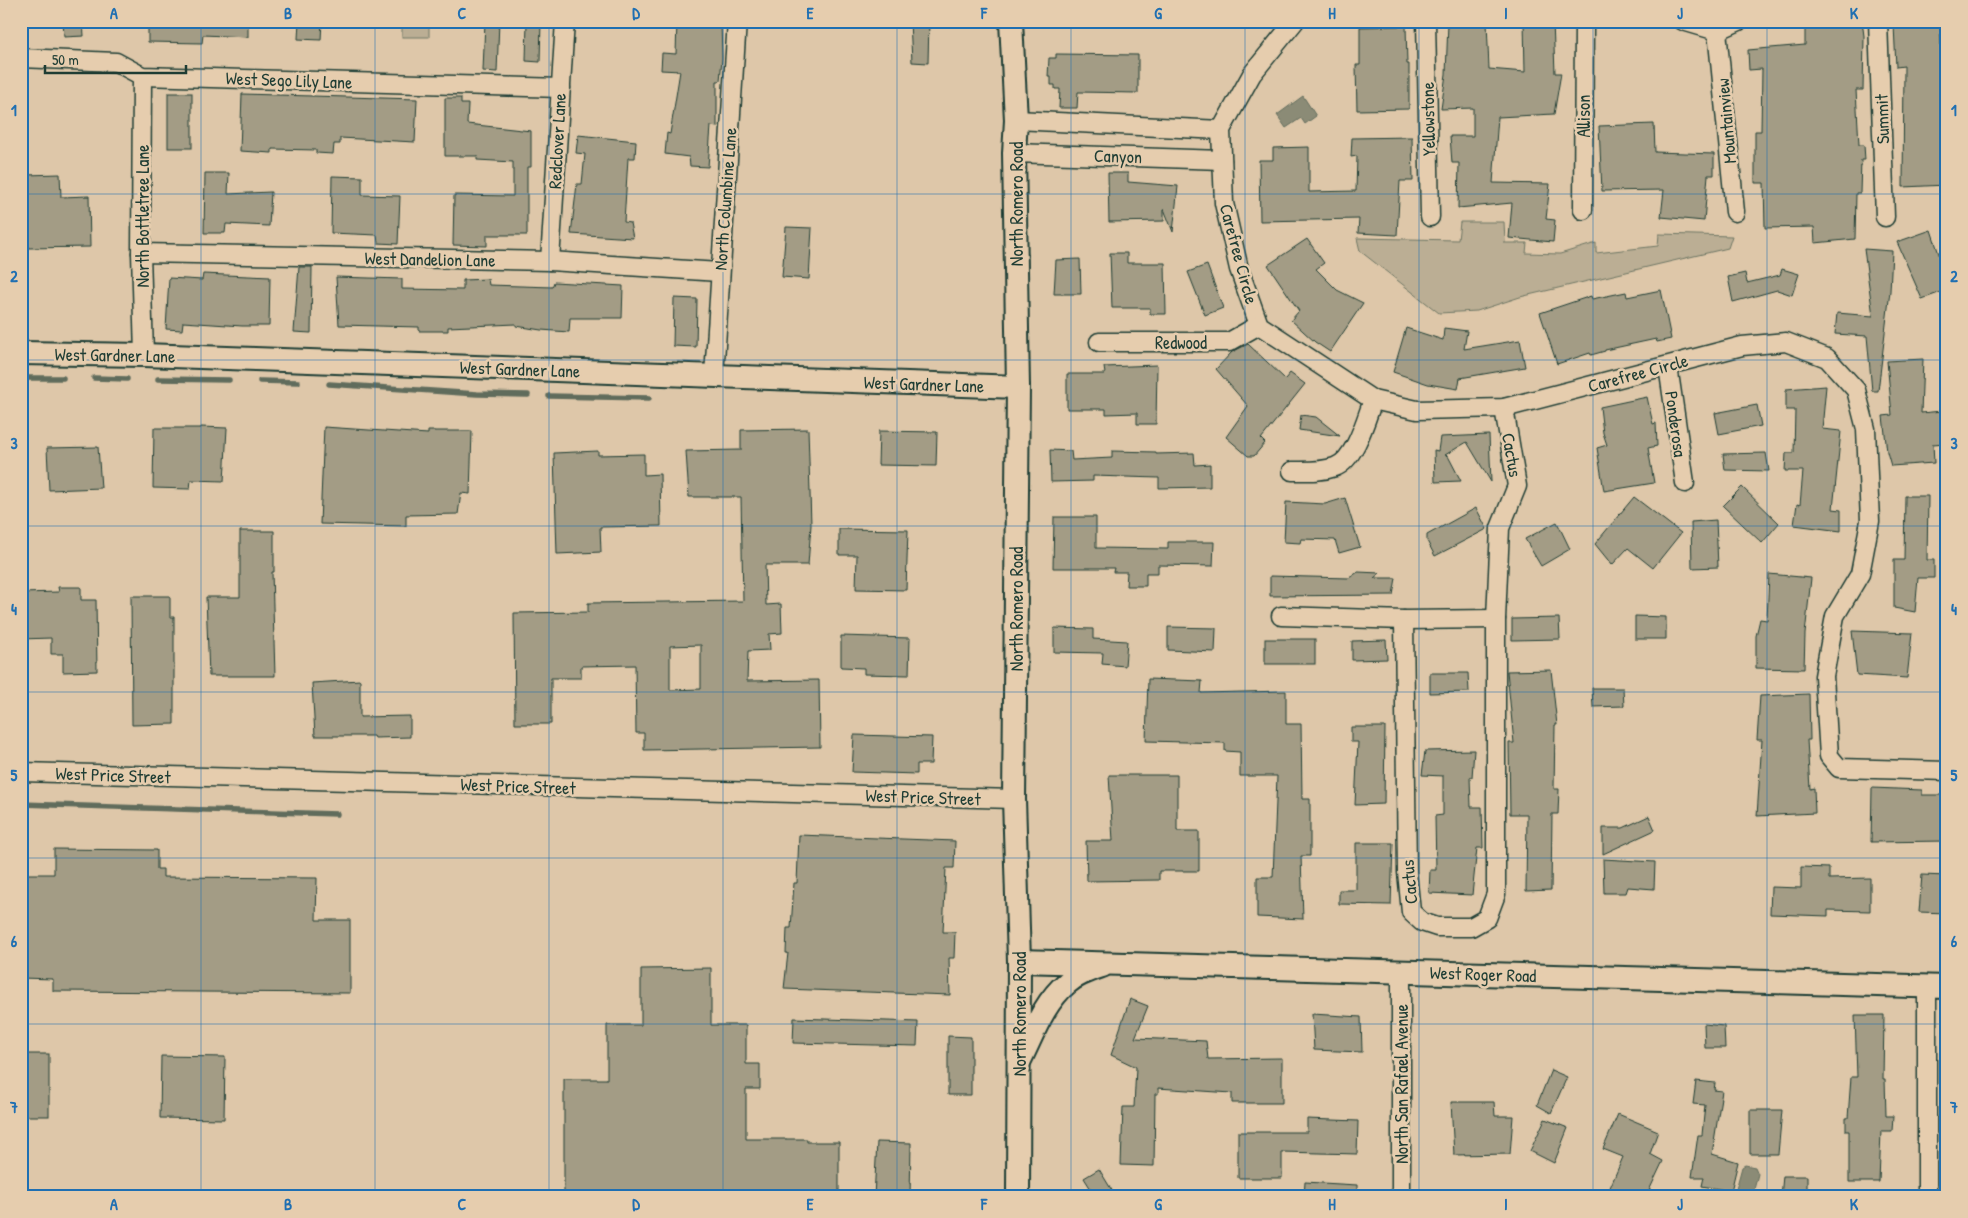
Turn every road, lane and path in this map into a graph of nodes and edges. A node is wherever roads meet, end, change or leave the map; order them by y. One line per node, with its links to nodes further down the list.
1 (565, 21): 13 (street, Redclover Lane)
2 (737, 21): 24 (street, North Columbine Lane)
3 (1011, 21): 14 (street, North Romero Road)
4 (1295, 21): 15 (street)
5 (1426, 21): 20 (street, Yellowstone)
6 (1584, 21): 18 (street, Allison)
7 (1683, 21): 10 (street)
8 (1739, 21): 10 (street)
9 (1878, 21): 21 (street, Summit)
10 (1718, 30): 19 (street, Mountainview)
11 (21, 58): 12 (street, West Sego Lily Lane)
12 (142, 76): 13 (street, West Sego Lily Lane); 22 (street, North Bottletree Lane)
13 (560, 88): 23 (street, Redclover Lane)
14 (1016, 120): 15 (street, Canyon); 16 (street, North Romero Road)
15 (1221, 130): 17 (street, Carefree Circle)
16 (1014, 153): 17 (street, Canyon); 31 (street, North Romero Road)
17 (1222, 160): 25 (street, Carefree Circle)
18 (1583, 210)
19 (1734, 212)
20 (1430, 217)
21 (1885, 217)
22 (141, 253): 23 (street, West Dandelion Lane); 28 (street, North Bottletree Lane)
23 (550, 261): 24 (street, West Dandelion Lane)
24 (719, 272): 30 (street, North Columbine Lane)
25 (1259, 325): 26 (street, Redwood); 32 (street, Carefree Circle)
26 (1099, 342)
27 (21, 352): 28 (street, West Gardner Lane)
28 (144, 355): 30 (street, West Gardner Lane)
29 (1668, 366): 33 (street, Carefree Circle); 35 (street, Ponderosa); 39 (street, Carefree Circle)
30 (714, 376): 31 (street, West Gardner Lane)
31 (1018, 387): 41 (street, North Romero Road)
32 (1373, 400): 33 (street, Carefree Circle); 34 (street)
33 (1504, 408): 37 (street, Cactus)
34 (1292, 471)
35 (1685, 483)
36 (1281, 616): 38 (street)
37 (1496, 619): 38 (street); 38 (street, Cactus)
38 (1404, 620)
39 (1947, 771)
40 (21, 772): 41 (street, West Price Street)
41 (1014, 799): 42 (street, North Romero Road)
42 (1019, 961): 43 (street, West Roger Road); 46 (street, North Romero Road)
43 (1109, 963): 44 (street, West Roger Road); 46 (street)
44 (1401, 972): 45 (street, West Roger Road); 48 (street, North San Rafael Avenue)
45 (1937, 987): 49 (street)
46 (1019, 1063): 47 (street, North Romero Road)
47 (1018, 1197)
48 (1401, 1197)
49 (1927, 1197)

